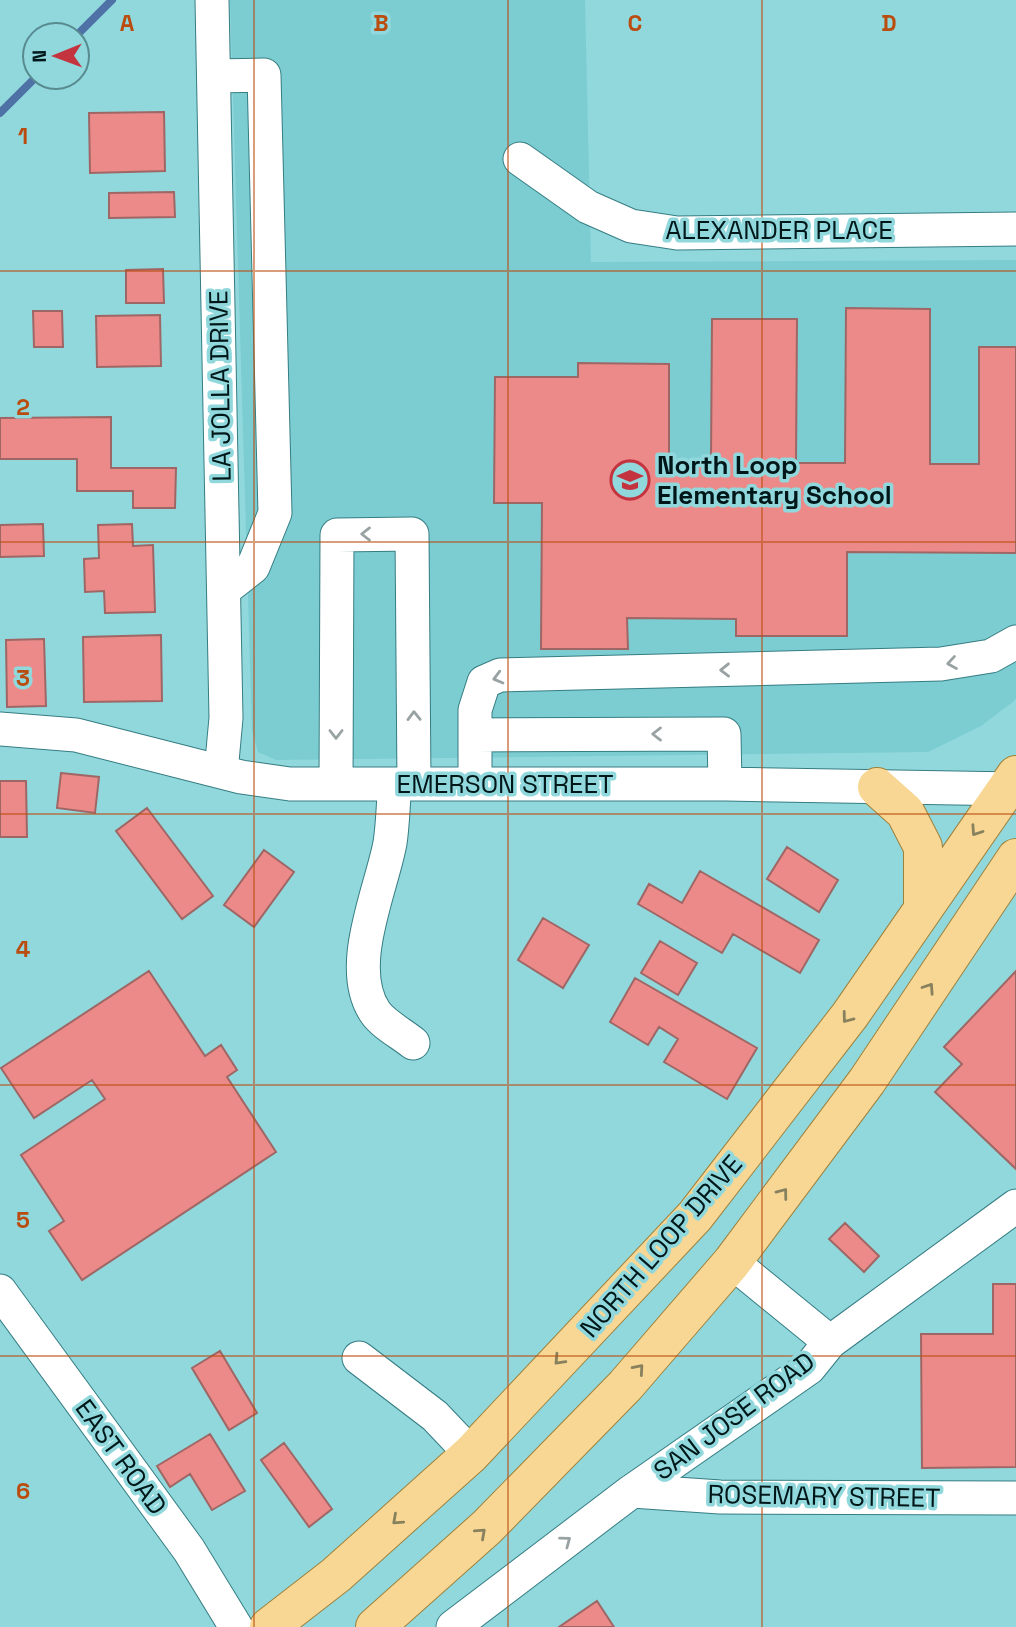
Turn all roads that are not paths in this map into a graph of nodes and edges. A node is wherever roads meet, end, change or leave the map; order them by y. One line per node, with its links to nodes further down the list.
1 (212, 0): 2 (street, LA JOLLA DRIVE)
2 (214, 76): 5 (street, LA JOLLA DRIVE); 5 (street)
3 (520, 159): 4 (street, ALEXANDER PLACE)
4 (1016, 229)
5 (225, 589): 9 (street, LA JOLLA DRIVE)
6 (1016, 642): 8 (street, one-way to 8)
7 (0, 729): 9 (street, EMERSON STREET)
8 (475, 735): 12 (street); 13 (street, one-way to 8)
9 (221, 772): 10 (street, EMERSON STREET)
10 (336, 784): 11 (street, EMERSON STREET); 11 (street, one-way to 10)
11 (404, 784): 12 (street, EMERSON STREET); 18 (street)
12 (474, 784): 13 (street, EMERSON STREET)
13 (725, 784): 15 (street, EMERSON STREET)
14 (1012, 784): 15 (street, EMERSON STREET); 17 (main road, NORTH LOOP DRIVE, one-way to 17)
15 (877, 787): 17 (main road)
16 (1016, 858): 20 (main road, one-way to 16)
17 (923, 907): 24 (main road, NORTH LOOP DRIVE, one-way to 24)
18 (413, 1043)
19 (1016, 1206): 22 (street, SAN JOSE ROAD)
20 (732, 1262): 22 (street); 29 (main road, one-way to 20)
21 (0, 1291): 27 (street, EAST ROAD)
22 (830, 1342): 25 (street, SAN JOSE ROAD)
23 (359, 1358): 24 (street)
24 (471, 1454): 28 (main road, NORTH LOOP DRIVE, one-way to 28)
25 (632, 1491): 26 (street, ROSEMARY STREET); 30 (street, SAN JOSE ROAD, one-way to 25)
26 (1016, 1498)
27 (236, 1627)
28 (268, 1627)
29 (375, 1627)
30 (453, 1627)

